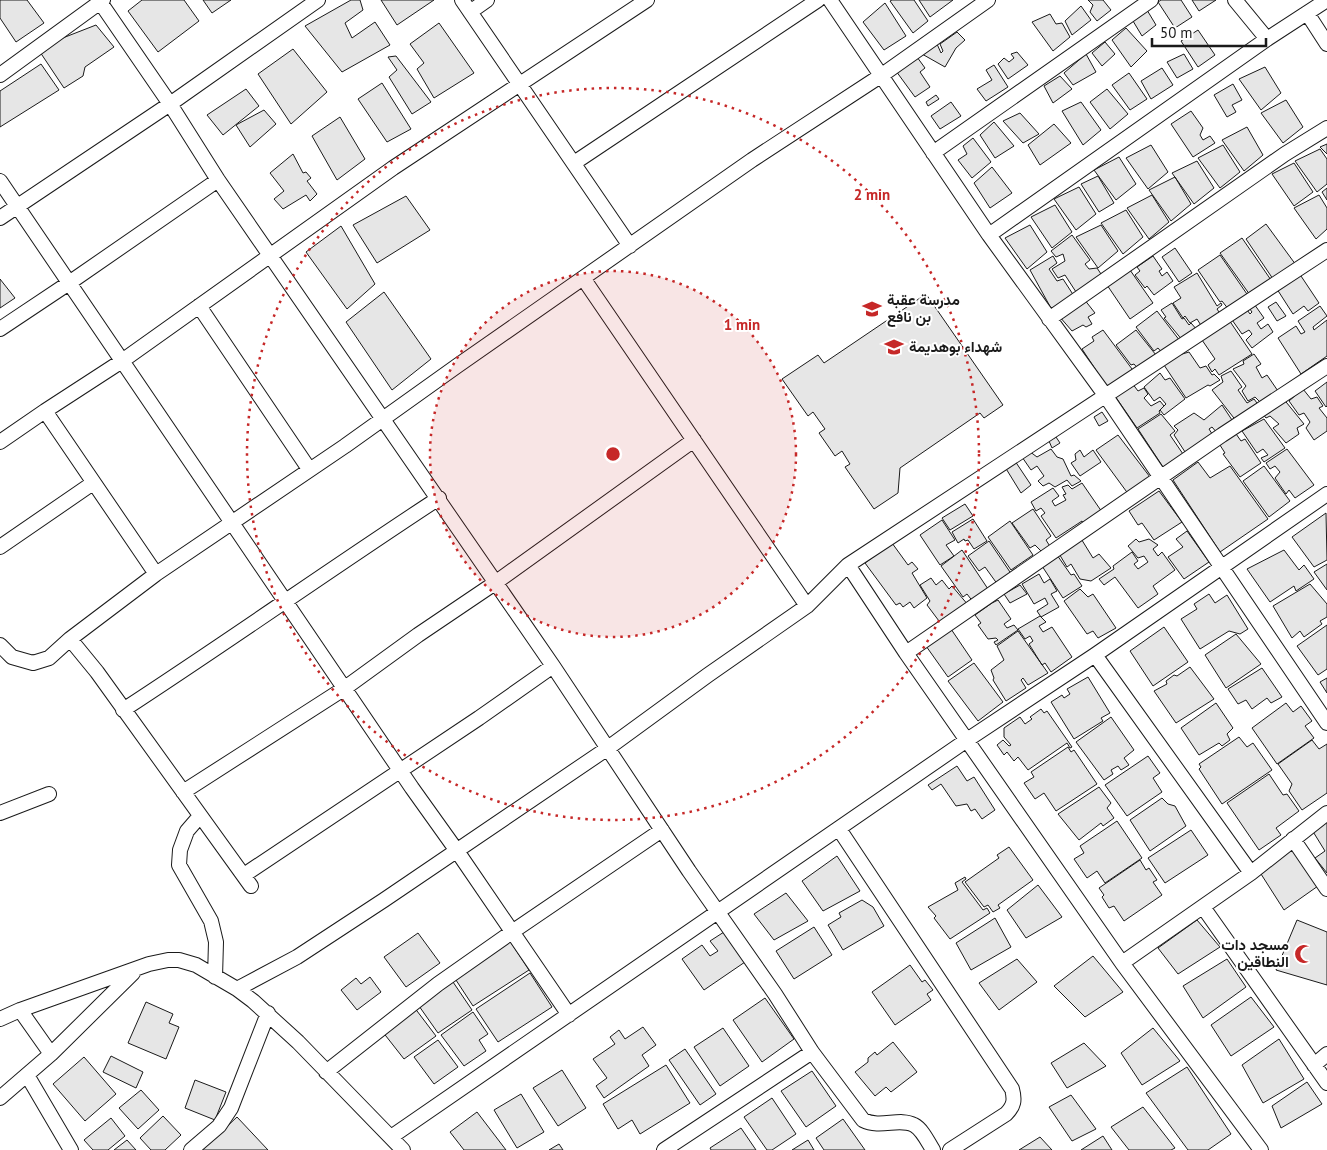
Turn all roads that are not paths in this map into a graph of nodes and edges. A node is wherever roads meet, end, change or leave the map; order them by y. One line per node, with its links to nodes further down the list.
1 (318, 0): 19 (street)
2 (462, 0): 12 (street)
3 (487, 0): 12 (street)
4 (647, 0): 18 (street)
5 (818, 0): 22 (street)
6 (830, 0): 17 (street)
7 (988, 0): 17 (street)
8 (1151, 0): 21 (street)
9 (1235, 0): 14 (street)
10 (1327, 0): 13 (street)
11 (101, 1): 16 (street); 19 (street)
12 (470, 12): 18 (street)
13 (1307, 13): 14 (street); 15 (street)
14 (1267, 39): 27 (street)
15 (1327, 44)
16 (0, 75)
17 (882, 75): 21 (street); 28 (street)
18 (518, 84): 22 (street); 30 (street)
19 (170, 104): 23 (street); 25 (street)
20 (1327, 128): 34 (street)
21 (933, 153): 27 (street)
22 (574, 163): 28 (street)
23 (218, 180): 30 (street); 32 (street)
24 (0, 182): 25 (street)
25 (17, 206): 26 (street); 32 (street)
26 (0, 218)
27 (989, 235): 34 (street)
28 (630, 246): 31 (street)
29 (1327, 250): 38 (street)
30 (270, 254): 33 (street); 40 (street)
31 (583, 278): 40 (street); 41 (street)
32 (69, 283): 35 (street); 36 (street)
33 (199, 306): 36 (street); 43 (street)
34 (1049, 319): 38 (street)
35 (0, 329)
36 (122, 361): 39 (street); 48 (street)
37 (1327, 366): 44 (street)
38 (1105, 395): 44 (street); 50 (street)
39 (45, 411): 42 (street); 45 (street)
40 (383, 420): 43 (street); 47 (street)
41 (694, 440): 53 (street); 55 (street)
42 (0, 442)
43 (309, 469): 48 (street)
44 (1160, 477): 51 (street); 58 (street)
45 (93, 483): 49 (street); 52 (street)
46 (1327, 494): 51 (street)
47 (438, 498): 53 (street); 54 (street)
48 (231, 522): 52 (street); 54 (street)
49 (0, 547)
50 (848, 565): 55 (street); 58 (street)
51 (1221, 567): 59 (street); 63 (street)
52 (156, 574): 56 (street)
53 (495, 583): 60 (street); 61 (street)
54 (285, 601): 61 (street); 62 (street)
55 (807, 606): 65 (street)
56 (70, 639): 57 (street); 62 (street)
57 (0, 645)
58 (906, 654): 64 (street)
59 (1095, 655): 64 (street); 76 (street)
60 (553, 666): 65 (street); 66 (street)
61 (345, 688): 66 (street); 67 (street)
62 (123, 710): 67 (street)
63 (1327, 723)
64 (967, 740): 72 (street); 81 (street)
65 (608, 748): 73 (street); 75 (street)
66 (400, 770): 71 (street); 75 (street)
67 (183, 792): 71 (street)
68 (49, 794): 69 (street)
69 (0, 813)
70 (1327, 813): 74 (street)
71 (200, 816): 83 (street)
72 (839, 828): 79 (street); 103 (street)
73 (662, 830): 79 (street); 80 (street)
74 (1293, 839): 76 (street); 77 (street)
75 (456, 851): 80 (street); 84 (street)
76 (1251, 873): 78 (street)
77 (1327, 889)
78 (1203, 907): 81 (street); 92 (street)
79 (717, 912): 87 (street); 89 (street)
80 (512, 932): 87 (street); 93 (street)
81 (1122, 963): 104 (street)
82 (135, 970): 83 (street); 85 (street); 90 (street)
83 (215, 976): 84 (street)
84 (237, 989): 86 (street)
85 (20, 1010): 88 (street); 90 (street)
86 (268, 1013): 93 (street); 99 (street)
87 (569, 1015): 97 (street)
88 (0, 1019)
89 (812, 1052): 101 (street); 102 (street)
90 (50, 1054): 94 (street)
91 (1327, 1054): 92 (street)
92 (1314, 1065): 95 (street)
93 (326, 1072): 97 (street)
94 (27, 1075): 96 (street); 98 (street)
95 (1327, 1083)
96 (0, 1098)
97 (391, 1138): 100 (street)
98 (71, 1150)
99 (191, 1150)
100 (403, 1150)
101 (664, 1150)
102 (934, 1150)
103 (950, 1150)
104 (1261, 1150)

